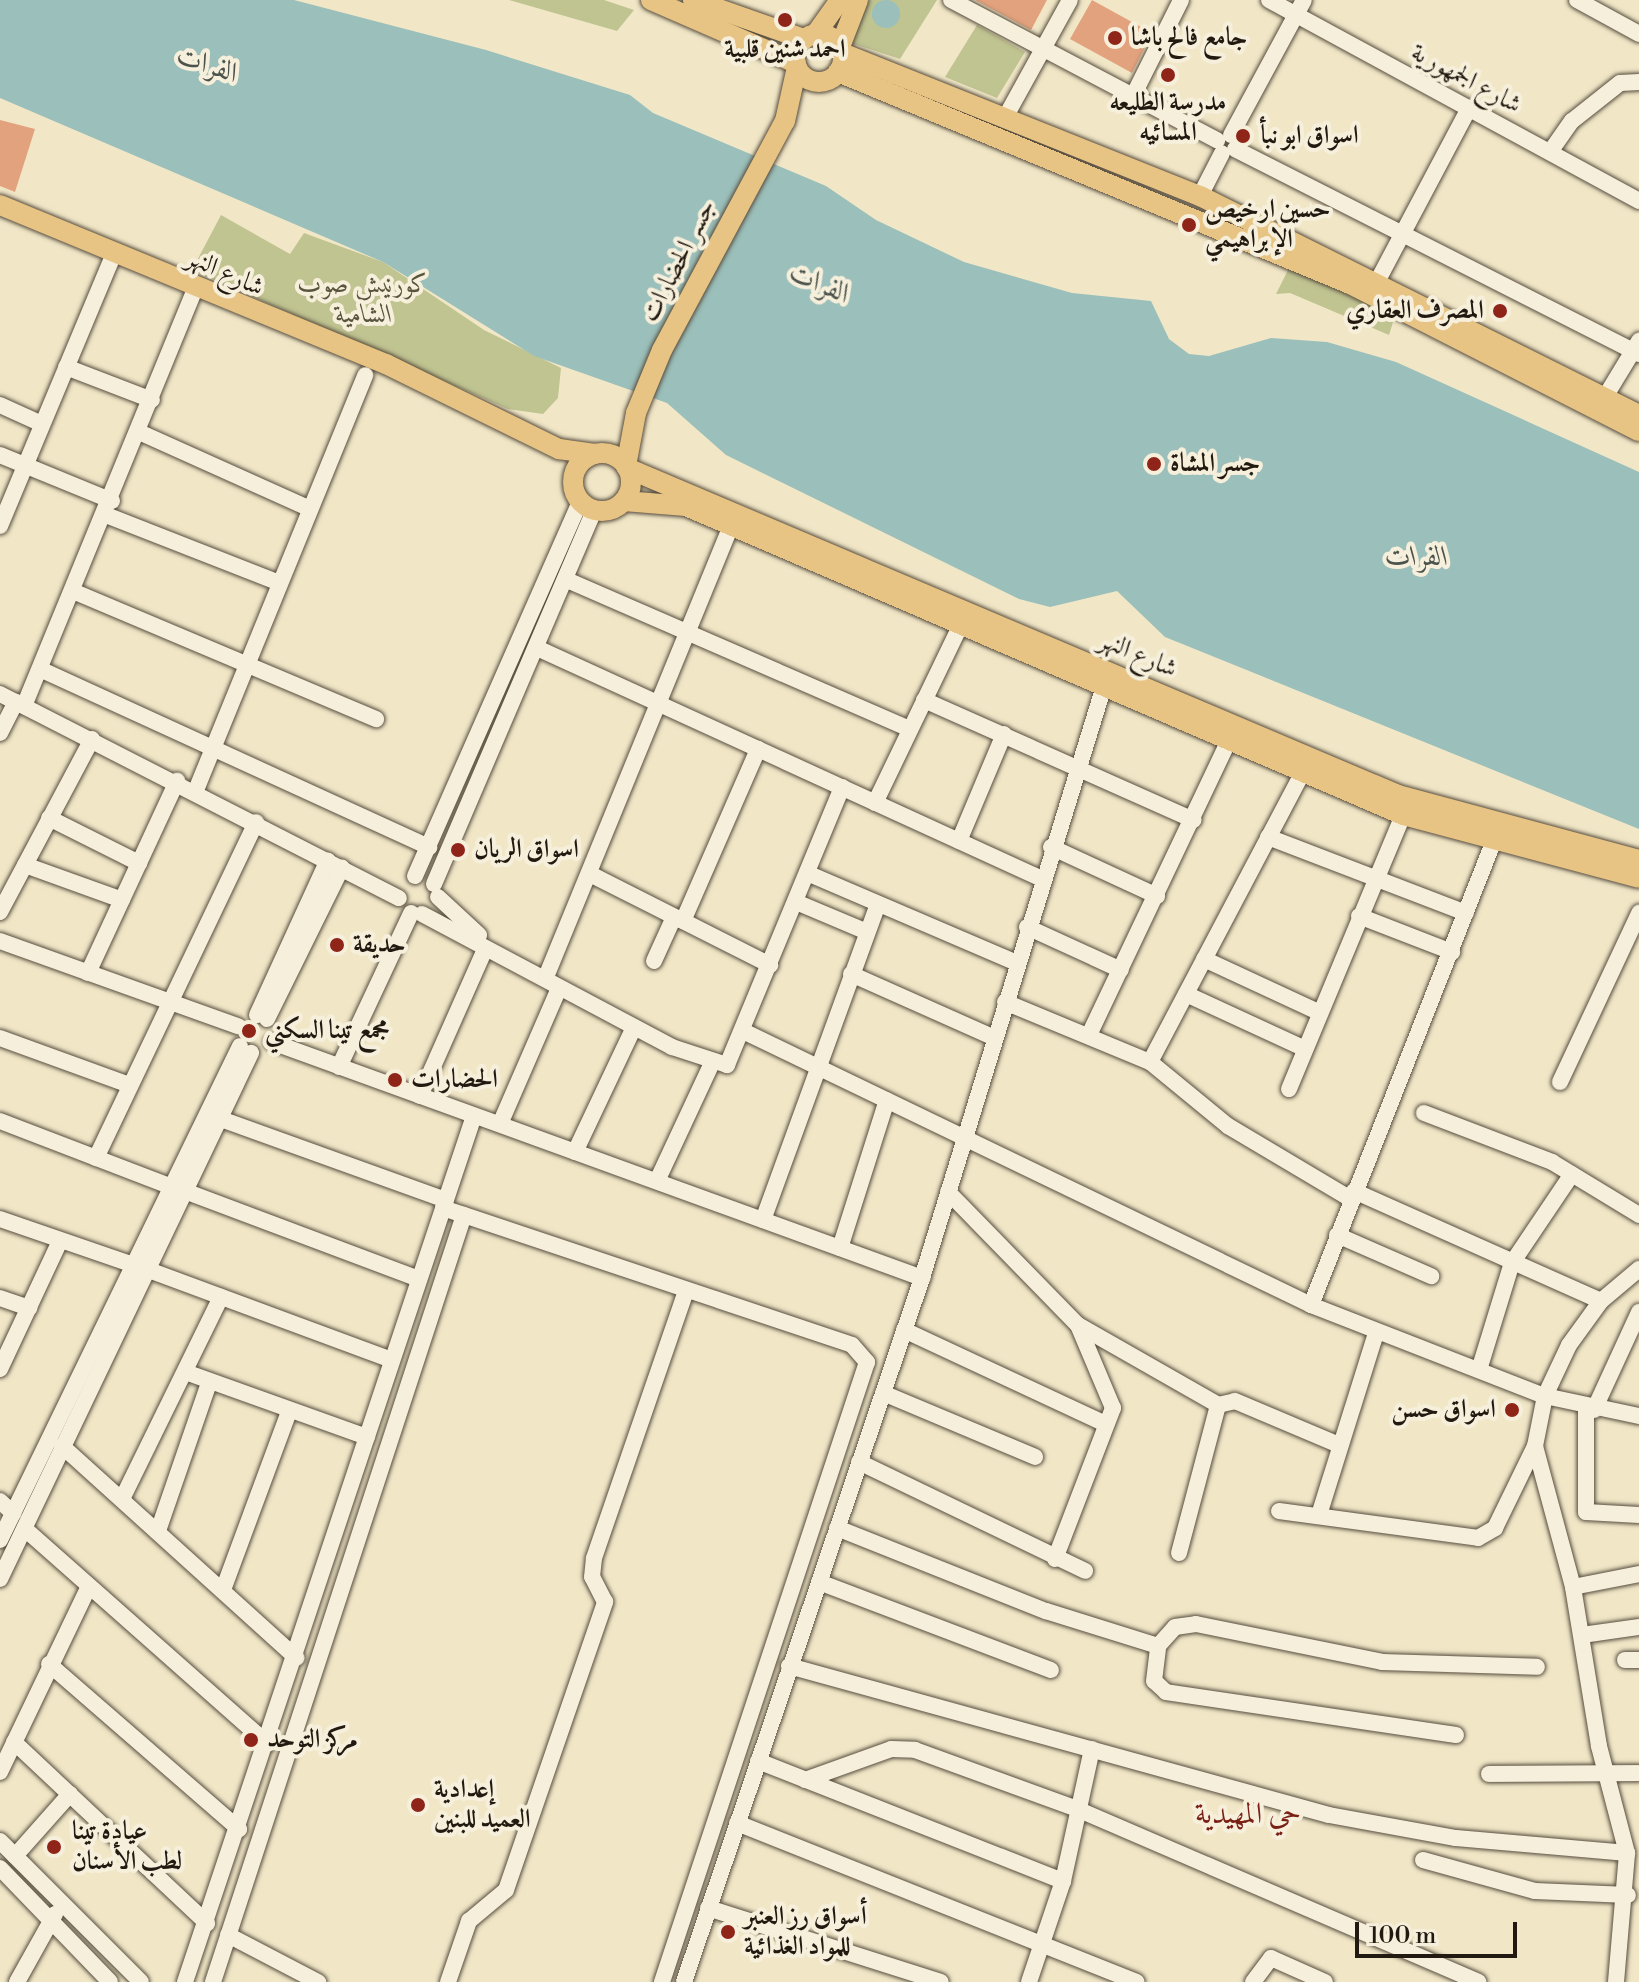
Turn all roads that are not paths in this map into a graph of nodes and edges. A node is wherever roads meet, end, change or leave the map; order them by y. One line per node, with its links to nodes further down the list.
1 (651, 0): 15 (main road)
2 (693, 0): 12 (main road)
3 (840, 0): 12 (main road)
4 (858, 0): 14 (main road)
5 (951, 0): 13 (street)
6 (1070, 0): 13 (street)
7 (1181, 0): 17 (street)
8 (1269, 0): 10 (street, شارع الجمهورية)
9 (1577, 0): 11 (street)
10 (1300, 7): 18 (street, شارع الجمهورية); 21 (street)
11 (1639, 34)
12 (810, 37): 14 (main road); 15 (main road)
13 (1043, 49): 17 (street); 19 (street)
14 (837, 63): 15 (main road); 19 (main road); 20 (main road); 24 (main road)
15 (796, 65): 20 (main road)
16 (1639, 82): 22 (street)
17 (1133, 96): 21 (street)
18 (1469, 108): 22 (street, شارع الجمهورية); 28 (street)
19 (1006, 116): 23 (main road)
20 (781, 129): 38 (main road, جسر الحضارات)
21 (1226, 144): 25 (street); 28 (street)
22 (1550, 152): 26 (street, شارع الجمهورية)
23 (1120, 162): 24 (main road); 25 (main road)
24 (1110, 182): 41 (main road)
25 (1200, 196): 30 (main road)
26 (1639, 201)
27 (2, 211): 29 (main road, شارع النهر)
28 (1401, 233): 30 (street); 32 (street)
29 (114, 253): 31 (main road, شارع النهر); 33 (street)
30 (1378, 280): 35 (main road)
31 (196, 287): 36 (street); 43 (main road, شارع النهر)
32 (1637, 349): 35 (street)
33 (66, 367): 36 (street); 40 (street)
34 (365, 375): 51 (street)
35 (1605, 397): 39 (main road)
36 (152, 400): 42 (street)
37 (0, 405): 40 (street)
38 (636, 413): 44 (main road); 47 (main road)
39 (1639, 415)
40 (42, 424): 46 (street)
41 (1639, 431)
42 (139, 432): 51 (street); 52 (street)
43 (559, 449): 44 (main road, شارع النهر); 48 (main road)
44 (597, 454): 47 (main road); 48 (main road)
45 (0, 455): 46 (street)
46 (24, 466): 52 (street); 53 (street)
47 (626, 467): 49 (main road); 57 (main road, شارع النهر)
48 (572, 482): 50 (main road)
49 (624, 501): 50 (main road); 54 (main road, شارع النهر)
50 (587, 506): 55 (street); 91 (street)
51 (306, 507): 56 (street)
52 (109, 508): 56 (street); 58 (street)
53 (0, 526)
54 (731, 526): 57 (main road, شارع النهر); 60 (street)
55 (567, 580): 60 (street); 61 (street)
56 (277, 582): 62 (street)
57 (896, 588): 59 (main road, شارع النهر); 80 (main road, شارع النهر)
58 (75, 592): 62 (street); 63 (street)
59 (960, 626): 64 (main road, شارع النهر); 66 (street)
60 (691, 634): 68 (street); 70 (street)
61 (537, 648): 68 (street); 103 (street)
62 (246, 667): 69 (street); 75 (street)
63 (42, 670): 67 (street); 75 (street)
64 (1104, 686): 74 (main road, شارع النهر); 77 (street)
65 (0, 694): 67 (street)
66 (924, 700): 70 (street); 72 (street)
67 (20, 704): 71 (street); 73 (street)
68 (663, 706): 76 (street); 98 (street)
69 (376, 719)
70 (909, 729): 83 (street)
71 (0, 733)
72 (1004, 734): 77 (street); 90 (street)
73 (92, 739): 79 (street); 85 (street)
74 (1229, 740): 78 (main road, شارع النهر); 86 (street)
75 (213, 748): 82 (street); 91 (street)
76 (758, 749): 81 (street); 114 (street)
77 (1076, 766): 86 (street); 92 (street)
78 (1303, 772): 80 (main road, شارع النهر); 88 (street)
79 (177, 781): 82 (street); 94 (street)
80 (1354, 785): 84 (main road, شارع النهر); 93 (main road, شارع النهر)
81 (842, 787): 83 (street); 97 (street)
82 (196, 790): 87 (street)
83 (875, 803): 90 (street)
84 (1403, 815): 89 (main road, شارع النهر); 100 (street)
85 (49, 818): 94 (street); 96 (street)
86 (1194, 820): 104 (street)
87 (256, 822): 95 (street); 130 (street)
88 (1268, 837): 100 (street); 120 (street)
89 (1494, 840): 101 (main road, شارع النهر); 110 (street)
90 (959, 841): 102 (street)
91 (429, 847): 99 (street)
92 (1051, 847): 102 (street); 104 (street)
93 (1639, 860)
94 (139, 863): 106 (street)
95 (335, 863): 105 (street); 133 (street)
96 (25, 865): 106 (street); 109 (street)
97 (807, 873): 107 (street); 108 (street)
98 (590, 874): 114 (street); 125 (street)
99 (415, 876): 103 (street); 105 (street)
100 (1375, 878): 110 (street); 113 (street)
101 (1639, 878)
102 (1042, 879): 115 (street)
103 (436, 890): 112 (street); 125 (street)
104 (1157, 896): 124 (street)
105 (399, 898): 112 (street)
106 (122, 900): 126 (street)
107 (796, 902): 116 (street); 123 (street)
108 (878, 904): 116 (street); 122 (street)
109 (0, 912)
110 (1466, 913): 119 (street)
111 (1639, 913): 148 (street)
112 (416, 914): 118 (street); 147 (street)
113 (1359, 916): 119 (street); 132 (street)
114 (678, 919): 121 (street); 123 (street)
115 (1027, 927): 122 (street); 124 (street)
116 (867, 932): 127 (street)
117 (0, 941): 126 (street)
118 (485, 949): 128 (street); 151 (street)
119 (1452, 952): 165 (street)
120 (1204, 959): 129 (street); 132 (street)
121 (654, 961)
122 (1017, 963): 131 (street)
123 (770, 965): 136 (street)
124 (1121, 970): 137 (street)
125 (548, 972): 143 (street)
126 (88, 973): 130 (street)
127 (851, 974): 139 (street); 146 (street)
128 (559, 988): 135 (street); 157 (street)
129 (1186, 994): 141 (street); 144 (street)
130 (167, 1001): 134 (street); 149 (street)
131 (1005, 1002): 137 (street); 139 (street)
132 (1316, 1011): 141 (street)
133 (262, 1017): 134 (street); 140 (street)
134 (238, 1026): 142 (street)
135 (634, 1027): 143 (street); 159 (street)
136 (743, 1031): 145 (street); 146 (street)
137 (1089, 1035): 144 (street)
138 (0, 1038): 149 (street)
139 (995, 1038): 158 (street)
140 (272, 1042): 142 (street); 147 (street)
141 (1303, 1048): 150 (street)
142 (245, 1050): 155 (street); 163 (street)
143 (689, 1053): 145 (street)
144 (1150, 1062): 165 (street)
145 (711, 1065): 162 (street)
146 (816, 1066): 152 (street); 170 (street)
147 (339, 1067): 151 (street)
148 (1560, 1082)
149 (129, 1085): 160 (street)
150 (1289, 1089)
151 (420, 1096): 154 (street)
152 (887, 1100): 158 (street); 173 (street)
153 (1424, 1113): 161 (street)
154 (474, 1116): 157 (street); 166 (street)
155 (218, 1118): 163 (street); 166 (street)
156 (0, 1121): 160 (street)
157 (500, 1124): 159 (street)
158 (966, 1138): 164 (street); 184 (street)
159 (575, 1152): 162 (street)
160 (96, 1158): 163 (street)
161 (1572, 1174): 168 (street); 174 (street)
162 (657, 1181): 170 (street)
163 (174, 1188): 175 (street); 179 (street)
164 (948, 1192): 178 (street); 187 (street)
165 (1352, 1195): 171 (street); 174 (street)
166 (444, 1204): 167 (street); 179 (street)
167 (464, 1215): 180 (street); 265 (street)
168 (1639, 1215)
169 (0, 1219): 172 (street)
170 (763, 1220): 173 (street)
171 (1337, 1235): 177 (street); 184 (street)
172 (60, 1241): 175 (street); 185 (street)
173 (840, 1248): 178 (street)
174 (1512, 1263): 183 (street); 192 (street)
175 (139, 1267): 181 (street); 194 (street)
176 (1639, 1269): 183 (street)
177 (1431, 1276)
178 (922, 1278): 188 (street)
179 (419, 1279): 190 (street)
180 (686, 1291): 203 (street); 273 (street)
181 (221, 1297): 190 (street); 193 (street)
182 (0, 1298): 185 (street)
183 (1601, 1301): 197 (street)
184 (1311, 1305): 189 (street)
185 (29, 1308): 191 (street)
186 (1639, 1312): 199 (street)
187 (1078, 1325): 198 (street); 202 (street)
188 (904, 1330): 196 (street); 202 (street)
189 (1376, 1333): 192 (street); 206 (street)
190 (392, 1360): 205 (street)
191 (0, 1369)
192 (1479, 1370): 197 (street)
193 (188, 1373): 195 (street); 211 (street)
194 (86, 1377): 207 (street); 212 (street)
195 (209, 1383): 200 (street); 218 (street)
196 (883, 1393): 204 (street); 209 (street)
197 (1545, 1396): 199 (street); 208 (street)
198 (1218, 1405): 206 (street); 220 (street)
199 (1590, 1409): 201 (street); 215 (street)
200 (288, 1414): 205 (street); 228 (street)
201 (1639, 1416)
202 (1106, 1424): 221 (street)
203 (850, 1427): 204 (street); 274 (street)
204 (869, 1433): 210 (street)
205 (367, 1437): 232 (street)
206 (1339, 1445): 214 (street)
207 (62, 1446): 211 (street); 217 (street)
208 (1535, 1446): 214 (street); 227 (street)
209 (1035, 1457)
210 (859, 1462): 216 (street); 221 (street)
211 (122, 1499): 218 (street)
212 (6, 1507): 219 (street)
213 (1279, 1511): 214 (street)
214 (1319, 1515)
215 (1639, 1515)
216 (837, 1528): 225 (street); 231 (street)
217 (25, 1529): 222 (street); 226 (street)
218 (158, 1531): 228 (street)
219 (0, 1540)
220 (1179, 1553)
221 (1055, 1559): 223 (street)
222 (2, 1570)
223 (1085, 1571)
224 (1639, 1574): 227 (street)
225 (819, 1582): 234 (street); 236 (street)
226 (89, 1586): 233 (street); 239 (street)
227 (1573, 1587): 230 (street)
228 (223, 1590): 232 (street)
229 (1639, 1627): 230 (street)
230 (1582, 1635): 243 (street)
231 (1158, 1646): 235 (street); 237 (street)
232 (297, 1658): 239 (street)
233 (49, 1664): 238 (street); 250 (street)
234 (789, 1666): 240 (street); 241 (street)
235 (1537, 1667)
236 (1051, 1670)
237 (1456, 1735)
238 (14, 1742): 242 (street); 247 (street)
239 (268, 1744): 250 (street)
240 (1092, 1749): 248 (street); 252 (street)
241 (758, 1761): 246 (street); 249 (street)
242 (0, 1772)
243 (1606, 1773): 244 (street); 245 (street); 251 (street)
244 (1639, 1773)
245 (1489, 1774)
246 (805, 1780): 248 (street); 259 (street)
247 (70, 1794): 255 (street); 264 (street)
248 (1077, 1809): 259 (street); 281 (street)
249 (737, 1823): 262 (street); 266 (street)
250 (239, 1829): 264 (street)
251 (1631, 1835): 254 (street)
252 (1456, 1838): 254 (street); 257 (street)
253 (0, 1841): 255 (street)
254 (1627, 1853): 260 (street)
255 (15, 1856): 261 (street)
256 (1423, 1860): 257 (street)
257 (1457, 1867): 260 (street)
258 (0, 1868): 263 (street)
259 (1063, 1881): 266 (street)
260 (1632, 1889): 282 (street)
261 (62, 1902): 263 (street); 269 (street)
262 (708, 1908): 275 (street); 276 (street)
263 (50, 1920): 267 (street); 268 (street)
264 (207, 1923): 270 (street)
265 (228, 1935): 271 (street); 272 (street)
266 (1042, 1942): 277 (street); 278 (street)
267 (17, 1982)
268 (110, 1982)
269 (141, 1982)
270 (185, 1982)
271 (213, 1982)
272 (318, 1982)
273 (448, 1982)
274 (662, 1982)
275 (684, 1982)
276 (941, 1982)
277 (1029, 1982)
278 (1136, 1982)
279 (1253, 1982): 280 (street)
280 (1325, 1982)
281 (1478, 1982)
282 (1616, 1982)

